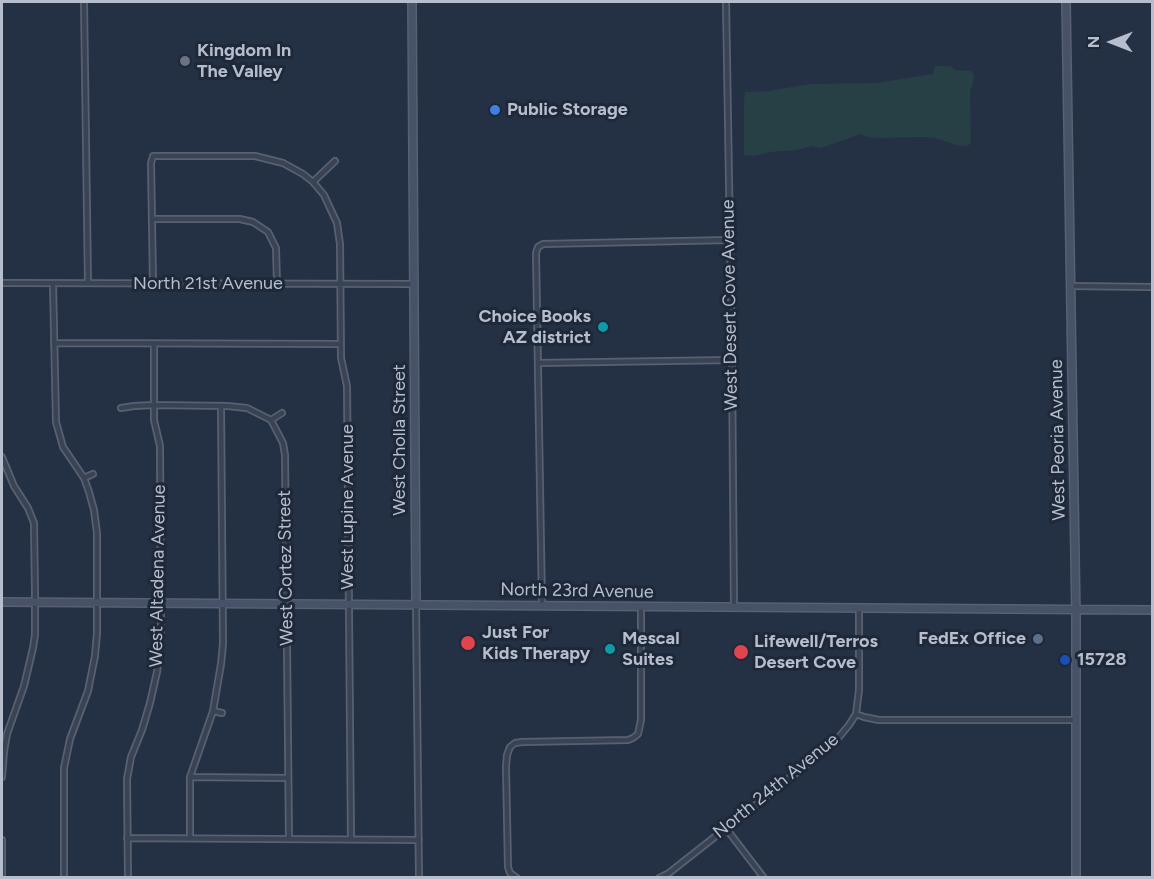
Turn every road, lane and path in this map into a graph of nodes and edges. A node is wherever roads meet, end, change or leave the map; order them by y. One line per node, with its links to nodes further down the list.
1 (84, 2): 10 (street)
2 (412, 2): 15 (street, West Cholla Street)
3 (726, 2): 8 (street, West Desert Cove Avenue)
4 (1066, 2): 16 (street, West Peoria Avenue)
5 (335, 161): 6 (street)
6 (313, 182): 7 (street); 14 (street, West Lupine Avenue)
7 (152, 219): 12 (street); 13 (street)
8 (729, 240): 21 (street, West Desert Cove Avenue); 22 (street)
9 (2, 283): 11 (street, North 21st Avenue)
10 (88, 283): 11 (street, North 21st Avenue); 12 (street, North 21st Avenue)
11 (53, 284): 18 (street)
12 (153, 284): 13 (street, North 21st Avenue)
13 (278, 284): 14 (street, North 21st Avenue)
14 (340, 284): 15 (street, North 21st Avenue); 20 (street, West Lupine Avenue)
15 (415, 284): 38 (street, West Cholla Street)
16 (1071, 286): 17 (street); 43 (street, West Peoria Avenue)
17 (1152, 287)
18 (54, 343): 19 (street); 30 (street)
19 (154, 344): 20 (street); 23 (street, West Altadena Avenue)
20 (341, 344): 37 (street, West Lupine Avenue)
21 (732, 360): 22 (street); 41 (street, West Desert Cove Avenue)
22 (538, 363): 39 (street)
23 (154, 405): 24 (street); 25 (street); 34 (street, West Altadena Avenue)
24 (221, 406): 27 (street); 35 (street)
25 (121, 408)
26 (282, 413): 27 (street)
27 (272, 420): 36 (street, West Cortez Street)
28 (2, 457): 32 (street)
29 (93, 474): 30 (street)
30 (84, 478): 33 (street)
31 (2, 602): 32 (street, North 23rd Avenue)
32 (35, 602): 33 (street, North 23rd Avenue); 49 (street)
33 (97, 602): 34 (street, North 23rd Avenue); 60 (street)
34 (161, 603): 35 (street, North 23rd Avenue); 53 (street, West Altadena Avenue)
35 (223, 604): 36 (street, North 23rd Avenue); 45 (street)
36 (287, 604): 37 (street, North 23rd Avenue); 51 (street, West Cortez Street)
37 (349, 604): 38 (street, North 23rd Avenue); 56 (street, West Lupine Avenue)
38 (416, 605): 39 (street, North 23rd Avenue); 58 (street, West Cholla Street)
39 (542, 605): 40 (street, North 23rd Avenue)
40 (641, 606): 41 (street, North 23rd Avenue); 63 (street)
41 (734, 608): 42 (street, North 23rd Avenue)
42 (859, 608): 43 (street, North 23rd Avenue); 47 (street)
43 (1075, 609): 44 (street, North 23rd Avenue); 48 (street, West Peoria Avenue)
44 (1152, 610)
45 (213, 711): 46 (street); 50 (street)
46 (222, 713)
47 (856, 714): 48 (street); 52 (street, North 24th Avenue)
48 (1075, 720): 66 (street, West Peoria Avenue)
49 (2, 777)
50 (190, 777): 51 (street); 54 (street)
51 (288, 778): 55 (street, West Cortez Street)
52 (725, 827): 64 (street, North 24th Avenue); 65 (street)
53 (127, 837): 54 (street); 61 (street, West Altadena Avenue)
54 (190, 838): 55 (street)
55 (289, 839): 56 (street)
56 (351, 839): 58 (street)
57 (2, 840): 59 (street)
58 (419, 840): 62 (street, West Cholla Street)
59 (2, 878)
60 (64, 878)
61 (128, 878)
62 (419, 878)
63 (517, 878)
64 (659, 878)
65 (764, 878)
66 (1076, 878)

